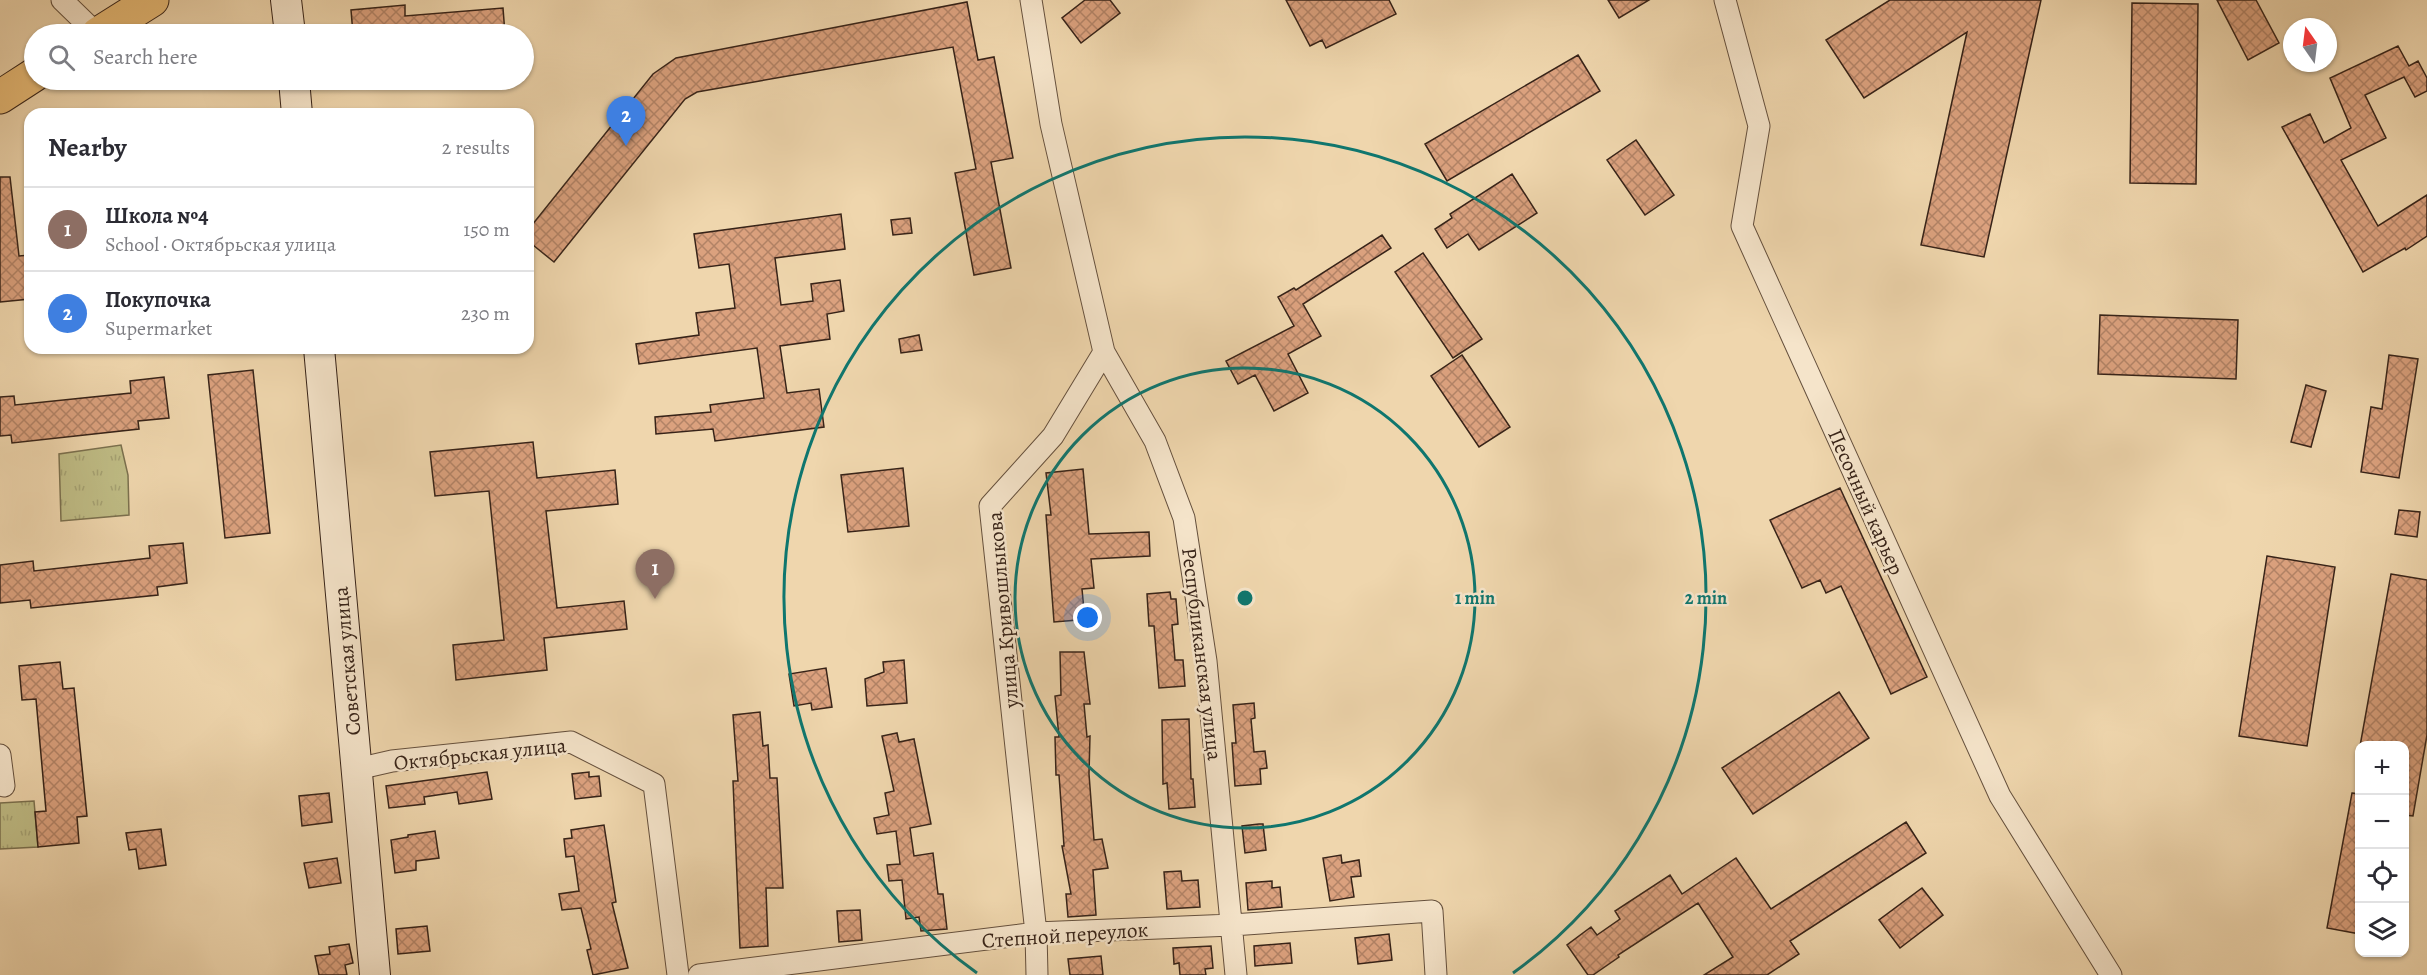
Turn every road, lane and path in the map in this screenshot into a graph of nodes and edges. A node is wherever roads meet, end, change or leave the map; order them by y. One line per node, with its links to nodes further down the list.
1 (62, 0): 6 (street)
2 (152, 0): 7 (main road)
3 (286, 0): 8 (main road)
4 (1031, 0): 13 (street)
5 (1725, 0): 26 (street, Песочный карьер)
6 (87, 24)
7 (113, 24)
8 (289, 24)
9 (24, 81): 11 (main road)
10 (295, 90): 12 (main road)
11 (0, 97)
12 (296, 108)
13 (1104, 352): 18 (street, Республиканская улица); 19 (street, улица Кривошлыкова)
14 (320, 354): 16 (main road, Советская улица)
15 (0, 755): 17 (street)
16 (357, 769): 20 (main road, Советская улица); 21 (street, Октябрьская улица)
17 (4, 786)
18 (1232, 926): 19 (street, Степной переулок); 24 (street, Республиканская улица); 25 (street, Степной переулок)
19 (1036, 933): 22 (street, Степной переулок); 23 (street, улица Кривошлыкова)
20 (375, 975)
21 (678, 975)
22 (699, 975)
23 (1037, 975)
24 (1236, 975)
25 (1436, 975)
26 (2111, 975)

